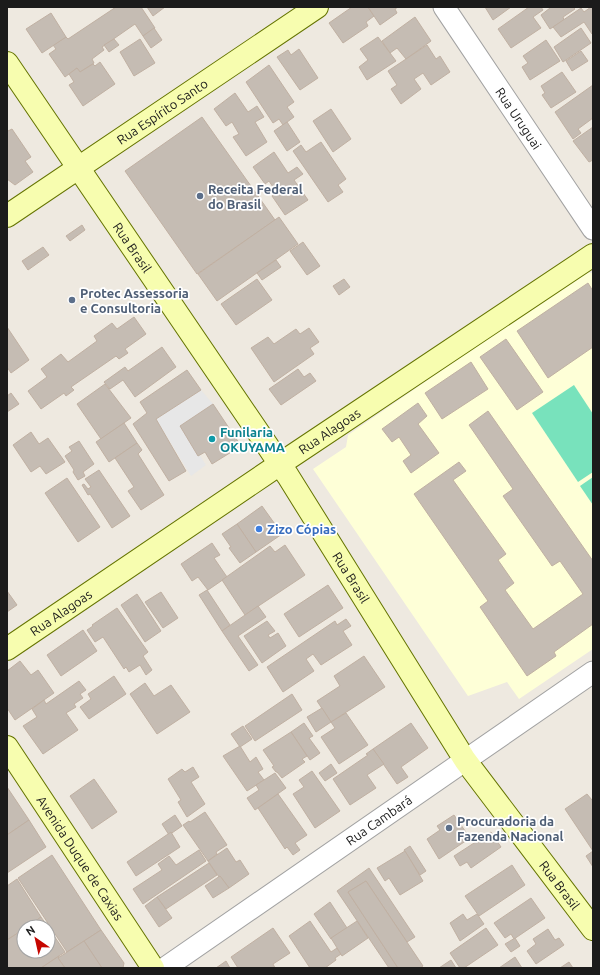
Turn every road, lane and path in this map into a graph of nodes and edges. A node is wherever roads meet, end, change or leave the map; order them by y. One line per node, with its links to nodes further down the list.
1 (317, 7): 4 (street, Rua Espírito Santo)
2 (444, 7): 6 (street, Rua Uruguai)
3 (7, 63): 4 (street, Rua Brasil)
4 (78, 168): 5 (street, Rua Espírito Santo); 8 (street, Rua Brasil)
5 (7, 216)
6 (593, 229)
7 (593, 254): 8 (street, Rua Alagoas)
8 (280, 464): 9 (street, Rua Alagoas); 12 (street, Rua Brasil)
9 (7, 649)
10 (593, 672): 12 (street, Rua Cambará)
11 (7, 747): 14 (street, Avenida Duque de Caxias)
12 (465, 760): 13 (street, Rua Brasil); 15 (street, Rua Cambará)
13 (593, 929)
14 (153, 968)
15 (164, 968)

